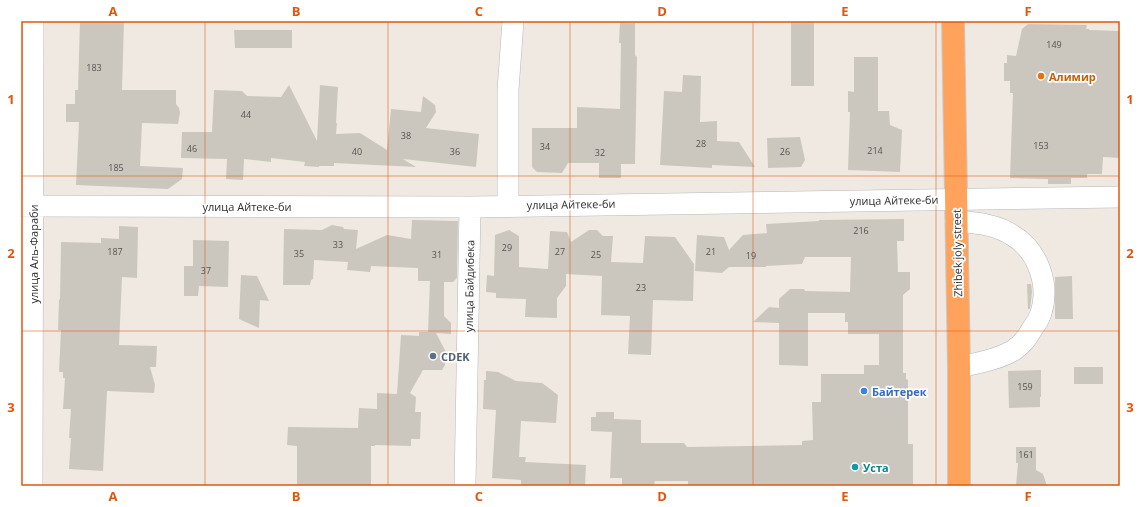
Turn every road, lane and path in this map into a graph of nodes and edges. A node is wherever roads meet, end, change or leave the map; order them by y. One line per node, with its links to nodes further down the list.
1 (33, 21): 7 (street, улица Аль-Фараби)
2 (513, 21): 6 (street)
3 (953, 21): 5 (highway, Zhibek joly street)
4 (1120, 197): 5 (street, улица Айтеке-би)
5 (956, 199): 6 (street, улица Айтеке-би); 9 (highway, Zhibek joly street)
6 (508, 205): 8 (street, улица Айтеке-би)
7 (27, 206): 8 (street, улица Айтеке-би); 11 (street, улица Аль-Фараби)
8 (470, 207): 12 (street, улица Байдибека)
9 (956, 221): 10 (highway, Zhibek joly street); 10 (street)
10 (959, 367): 13 (highway, Zhibek joly street)
11 (32, 486)
12 (465, 486)
13 (959, 486)

